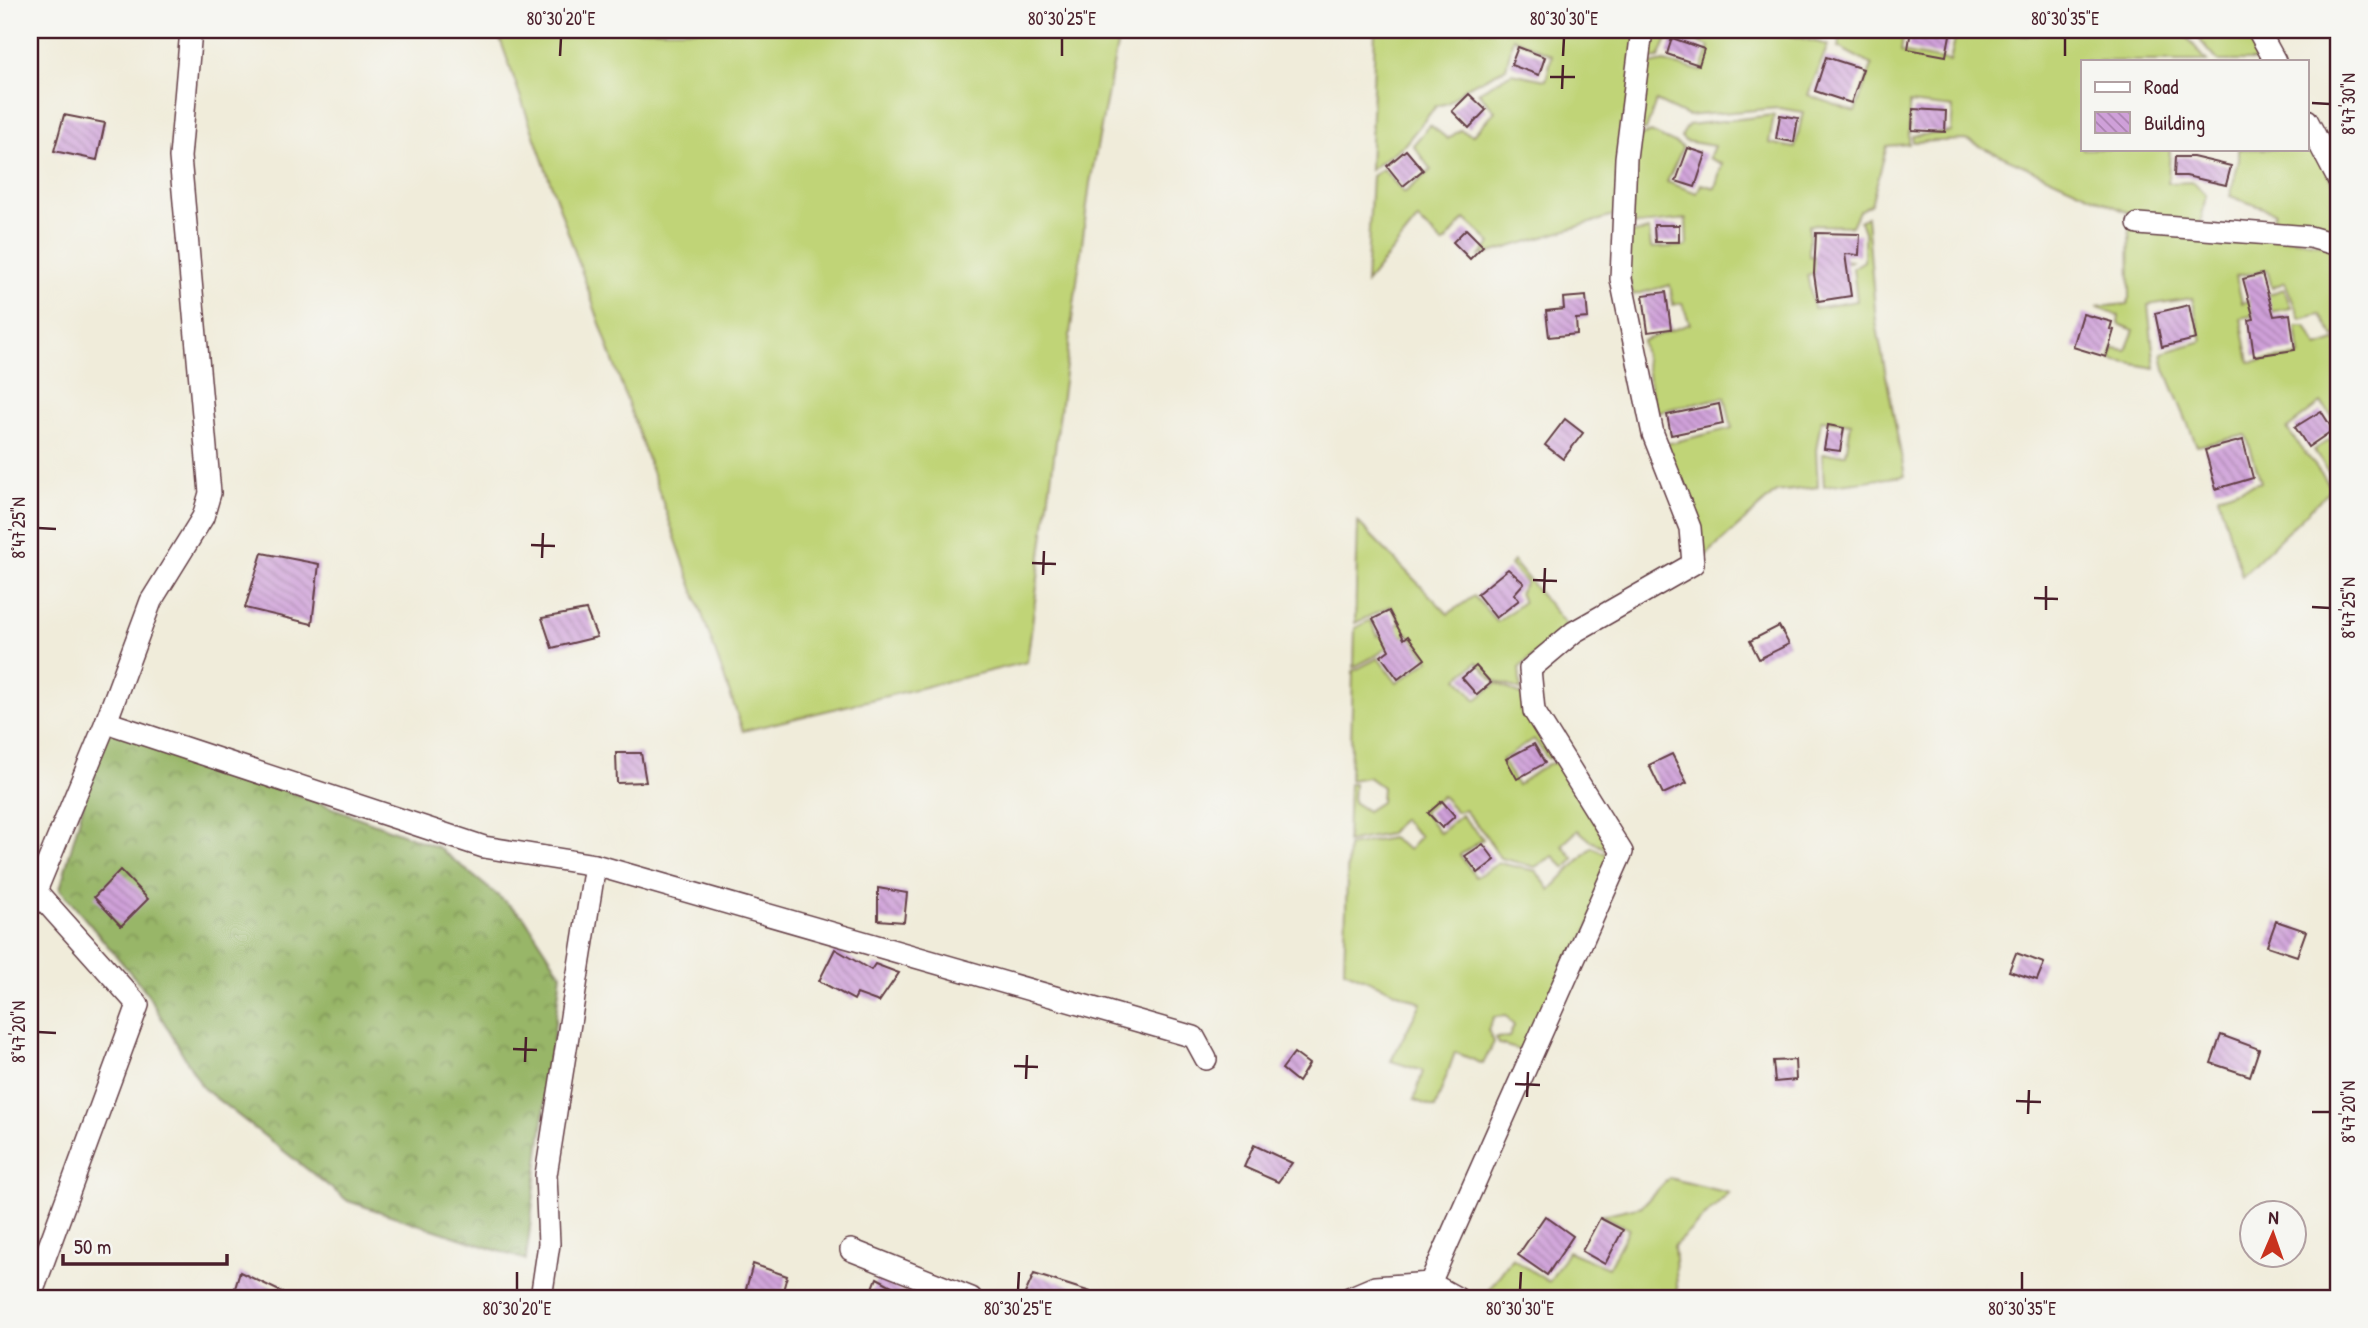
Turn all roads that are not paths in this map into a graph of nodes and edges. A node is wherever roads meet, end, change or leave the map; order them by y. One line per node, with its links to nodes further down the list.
1 (191, 30): 9 (street)
2 (1642, 30): 14 (street)
3 (2258, 30): 4 (street)
4 (2274, 60)
5 (2308, 122): 6 (street)
6 (2338, 179)
7 (2138, 224): 8 (street)
8 (2338, 245)
9 (106, 722): 10 (street); 11 (street)
10 (595, 865): 12 (street); 16 (street)
11 (33, 890): 15 (street)
12 (1206, 1059)
13 (851, 1250): 17 (street)
14 (1430, 1283): 18 (street); 19 (street)
15 (30, 1298)
16 (541, 1298)
17 (971, 1298)
18 (1349, 1298)
19 (1457, 1298)

